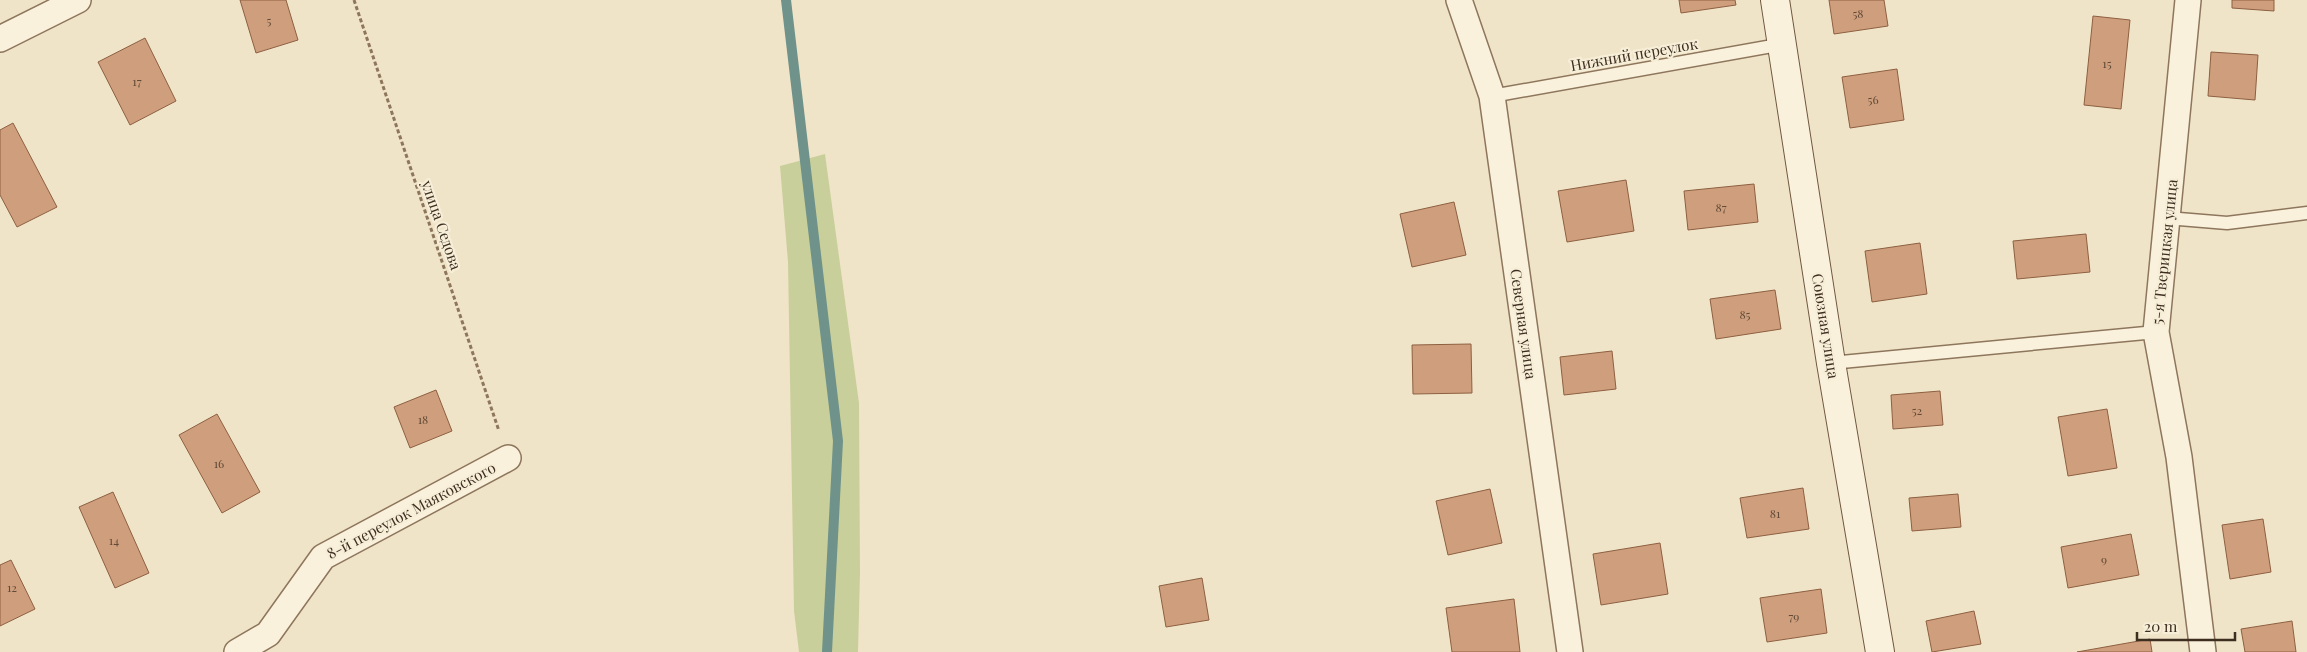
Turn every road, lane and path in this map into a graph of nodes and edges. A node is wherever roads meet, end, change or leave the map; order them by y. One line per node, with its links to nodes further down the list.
1 (78, 0): 6 (street)
2 (354, 0): 13 (path, улица Седова)
3 (1459, 0): 8 (street, Северная улица)
4 (1775, 0): 7 (street, Союзная улица)
5 (2188, 0): 10 (street, 5-я Тверицкая улица)
6 (0, 39)
7 (1783, 44): 8 (lane, Нижний переулок); 12 (street, Союзная улица)
8 (1492, 96): 15 (street, Северная улица)
9 (2307, 213): 10 (lane)
10 (2167, 218): 11 (street, 5-я Тверицкая улица)
11 (2156, 332): 12 (lane); 17 (street, 5-я Тверицкая улица)
12 (1831, 363): 16 (street, Союзная улица)
13 (508, 458): 14 (street, 8-й переулок Маяковского)
14 (237, 652)
15 (1570, 652)
16 (1880, 652)
17 (2203, 652)

